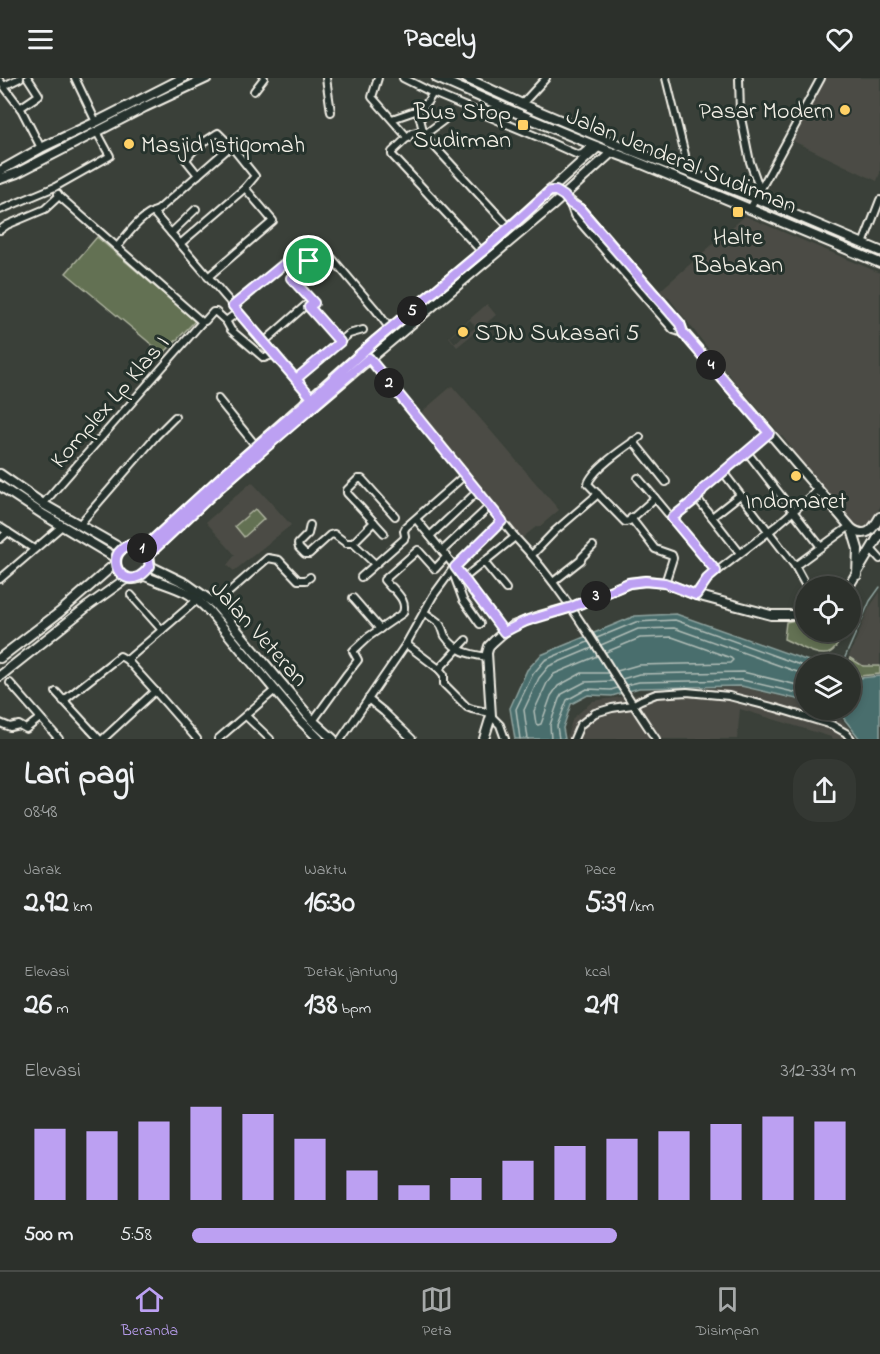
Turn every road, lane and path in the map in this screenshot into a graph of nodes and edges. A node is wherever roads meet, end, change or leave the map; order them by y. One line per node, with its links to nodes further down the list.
1 (20, 78): 16 (street)
2 (28, 78): 21 (street)
3 (75, 78): 28 (street)
4 (183, 78): 28 (main road)
5 (207, 78): 30 (main road)
6 (264, 78): 17 (street)
7 (326, 78): 23 (street)
8 (378, 78): 26 (street)
9 (403, 78): 18 (street)
10 (437, 78): 19 (main road, Jalan Jenderal Sudirman)
11 (466, 78): 20 (main road, Jalan Jenderal Sudirman)
12 (546, 78): 20 (street)
13 (666, 78): 40 (street)
14 (739, 78): 45 (street)
15 (820, 78): 45 (street)
16 (2, 84): 21 (street)
17 (254, 91)
18 (433, 93): 22 (street); 24 (street)
19 (485, 99): 24 (street); 25 (main road, Jalan Jenderal Sudirman)
20 (522, 104): 40 (main road, Jalan Jenderal Sudirman)
21 (20, 108): 35 (street)
22 (418, 110): 26 (street); 31 (street)
23 (331, 112)
24 (480, 113): 29 (street)
25 (523, 116): 29 (street); 34 (main road, Jalan Jenderal Sudirman)
26 (392, 119): 32 (street)
27 (444, 120): 31 (street)
28 (96, 122): 35 (main road)
29 (518, 128): 34 (street)
30 (97, 132): 42 (main road); 43 (street)
31 (424, 135): 32 (street); 55 (street)
32 (408, 138): 62 (street)
33 (231, 146): 41 (street); 41 (street); 44 (street)
34 (595, 146): 36 (main road, Jalan Jenderal Sudirman); 37 (main road)
35 (41, 148): 38 (main road)
36 (612, 152): 39 (main road); 52 (main road, Jalan Jenderal Sudirman)
37 (584, 160): 39 (main road); 46 (main road)
38 (5, 167)
39 (596, 168): 48 (main road)
40 (683, 171): 49 (main road, Jalan Jenderal Sudirman)
41 (198, 175): 54 (street)
42 (0, 181)
43 (55, 187): 47 (street); 53 (street)
44 (245, 188): 58 (street); 65 (street)
45 (760, 190): 49 (street)
46 (550, 191): 48 (main road); 55 (main road)
47 (59, 196): 56 (street); 60 (street)
48 (564, 196): 76 (main road); 81 (main road)
49 (755, 198): 52 (street); 59 (main road, Jalan Jenderal Sudirman)
50 (880, 200): 59 (street)
51 (196, 209): 57 (street)
52 (750, 209): 64 (main road, Jalan Jenderal Sudirman)
53 (0, 210)
54 (153, 212): 57 (street); 60 (street)
55 (510, 228): 62 (main road)
56 (0, 230)
57 (171, 233): 58 (street)
58 (180, 244): 65 (street)
59 (863, 244): 61 (main road, Jalan Jenderal Sudirman)
60 (117, 247): 70 (street)
61 (880, 251)
62 (482, 252): 71 (main road)
63 (331, 257): 71 (street)
64 (880, 263)
65 (208, 277): 66 (street)
66 (233, 306): 67 (street); 68 (street)
67 (309, 307): 73 (street); 74 (street)
68 (238, 312): 69 (street); 73 (street)
69 (226, 321): 70 (street); 75 (street)
70 (203, 322): 98 (street, Komplex Lp Klas I)
71 (390, 329): 78 (main road)
72 (363, 330): 74 (street)
73 (264, 342): 75 (street)
74 (340, 342): 77 (street)
75 (274, 354): 77 (street)
76 (369, 358): 88 (street); 127 (main road)
77 (296, 379): 78 (street)
78 (312, 398): 84 (main road)
79 (218, 399): 84 (street)
80 (175, 417): 109 (street)
81 (769, 433): 85 (street); 92 (main road)
82 (640, 437): 83 (street)
83 (633, 441): 90 (street); 94 (street)
84 (256, 446): 127 (main road)
85 (747, 452): 86 (street); 100 (street)
86 (723, 472): 95 (street); 97 (street)
87 (0, 474): 98 (main road)
88 (465, 475): 93 (street); 106 (street)
89 (638, 478): 96 (street)
90 (666, 482)
91 (0, 486): 111 (main road)
92 (819, 490): 100 (street); 113 (main road)
93 (478, 491): 99 (street); 118 (street)
94 (598, 494): 104 (street); 130 (street)
95 (740, 495): 102 (street); 115 (street)
96 (655, 498): 104 (street); 105 (street)
97 (697, 498): 102 (street); 105 (street)
98 (43, 504): 109 (main road)
99 (490, 506): 107 (street); 128 (street)
100 (793, 512): 115 (street); 123 (street)
101 (395, 516): 108 (street)
102 (712, 517): 129 (street)
103 (880, 517): 113 (main road)
104 (632, 518): 148 (street)
105 (672, 518): 138 (street)
106 (416, 519): 118 (street); 134 (street)
107 (502, 521): 119 (street); 137 (street)
108 (374, 522): 116 (street); 121 (street)
109 (79, 525): 125 (main road)
110 (310, 525): 121 (street)
111 (62, 526): 124 (street); 132 (main road)
112 (0, 527): 114 (street)
113 (851, 528): 123 (street); 139 (main road)
114 (8, 532): 120 (street); 124 (street)
115 (768, 532): 129 (street); 136 (street)
116 (384, 533)
117 (880, 534): 126 (main road)
118 (430, 536): 128 (street)
119 (515, 537): 130 (street); 133 (street)
120 (0, 539)
121 (353, 543): 134 (street)
122 (593, 546): 147 (street)
123 (820, 547): 136 (street)
124 (34, 549): 146 (street)
125 (122, 549): 127 (main road); 132 (main road)
126 (871, 549): 131 (street); 139 (main road)
127 (146, 552): 135 (main road)
128 (445, 553): 137 (street); 159 (street)
129 (740, 553): 138 (street)
130 (532, 555): 147 (street)
131 (880, 558)
132 (116, 561): 144 (main road); 167 (main road)
133 (484, 562): 145 (street); 149 (street)
134 (375, 564): 143 (street)
135 (150, 566): 140 (main road); 154 (main road, Jalan Veteran)
136 (795, 566): 141 (street)
137 (454, 568): 145 (street); 156 (street); 158 (street)
138 (716, 571): 151 (street)
139 (857, 574)
140 (143, 575): 144 (main road); 153 (main road, Jalan Veteran)
141 (800, 576)
142 (310, 577): 154 (street)
143 (361, 577)
144 (127, 578): 170 (main road)
145 (464, 578): 161 (street)
146 (0, 579)
147 (553, 582): 155 (street)
148 (665, 583): 151 (main road); 155 (main road)
149 (506, 589)
150 (131, 595): 160 (street)
151 (696, 595): 157 (main road)
152 (353, 598): 159 (street)
153 (197, 600): 160 (street); 163 (main road, Jalan Veteran)
154 (215, 604): 163 (main road, Jalan Veteran)
155 (572, 607): 161 (main road); 177 (street)
156 (424, 612): 164 (street); 165 (street)
157 (795, 614)
158 (480, 624)
159 (380, 629): 181 (street)
160 (162, 630): 168 (street)
161 (504, 632): 166 (main road)
162 (466, 640): 165 (street)
163 (240, 641): 172 (main road, Jalan Veteran); 181 (main road, Jalan Veteran)
164 (406, 644): 169 (street); 175 (street)
165 (457, 649): 166 (street); 169 (street)
166 (487, 657): 178 (main road)
167 (0, 658)
168 (127, 660): 174 (street); 176 (street)
169 (440, 669): 178 (street)
170 (0, 676)
171 (10, 683): 180 (street)
172 (275, 690): 179 (street); 188 (main road, Jalan Veteran)
173 (56, 692): 176 (street)
174 (155, 692): 184 (street); 185 (street)
175 (368, 699): 190 (street); 191 (street)
176 (63, 701): 184 (street)
177 (633, 705): 194 (street); 195 (street); 196 (street)
178 (491, 715): 192 (main road); 193 (street)
179 (246, 716): 186 (street); 187 (street)
180 (40, 718): 182 (street); 183 (street)
181 (313, 722): 189 (main road, Jalan Veteran)
182 (0, 723)
183 (59, 739)
184 (101, 739)
185 (197, 739)
186 (218, 739)
187 (270, 739)
188 (319, 739)
189 (333, 739)
190 (341, 739)
191 (412, 739)
192 (484, 739)
193 (505, 739)
194 (574, 739)
195 (656, 739)
196 (851, 739)

